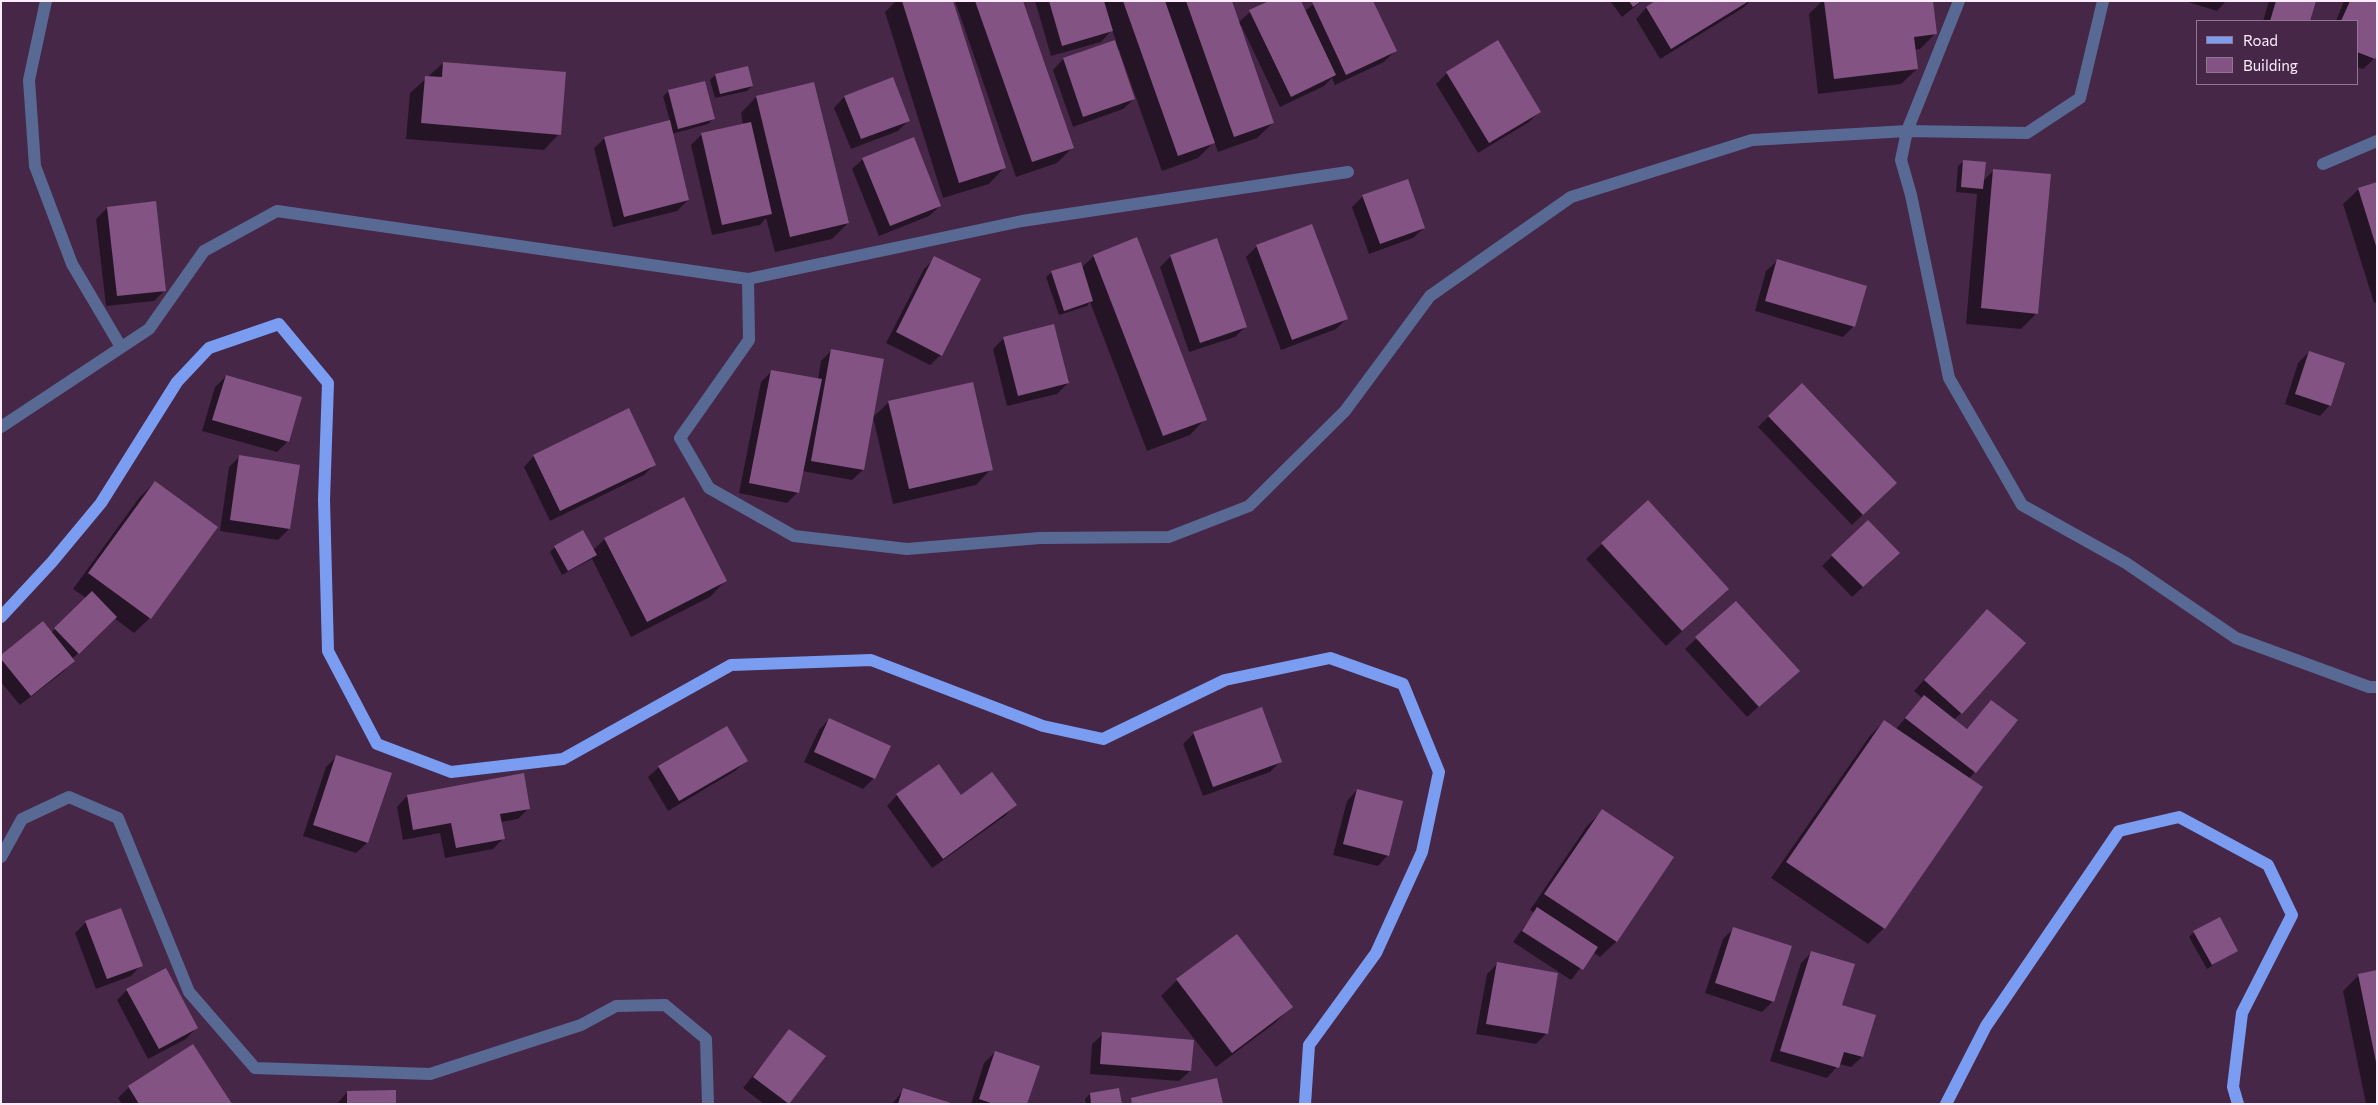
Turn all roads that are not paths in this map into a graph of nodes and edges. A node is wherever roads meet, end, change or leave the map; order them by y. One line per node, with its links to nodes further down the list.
1 (46, 1): 9 (street)
2 (1959, 1): 4 (street)
3 (2103, 1): 4 (street)
4 (1907, 131): 8 (street); 12 (street)
5 (2377, 141): 6 (street)
6 (2323, 164)
7 (1348, 172): 8 (street)
8 (748, 278): 9 (street)
9 (121, 346): 10 (street)
10 (1, 427)
11 (1, 617): 15 (main road)
12 (2377, 687)
13 (1, 857): 14 (street)
14 (708, 1104)
15 (1305, 1104)
16 (1946, 1104): 17 (main road)
17 (2238, 1104)

